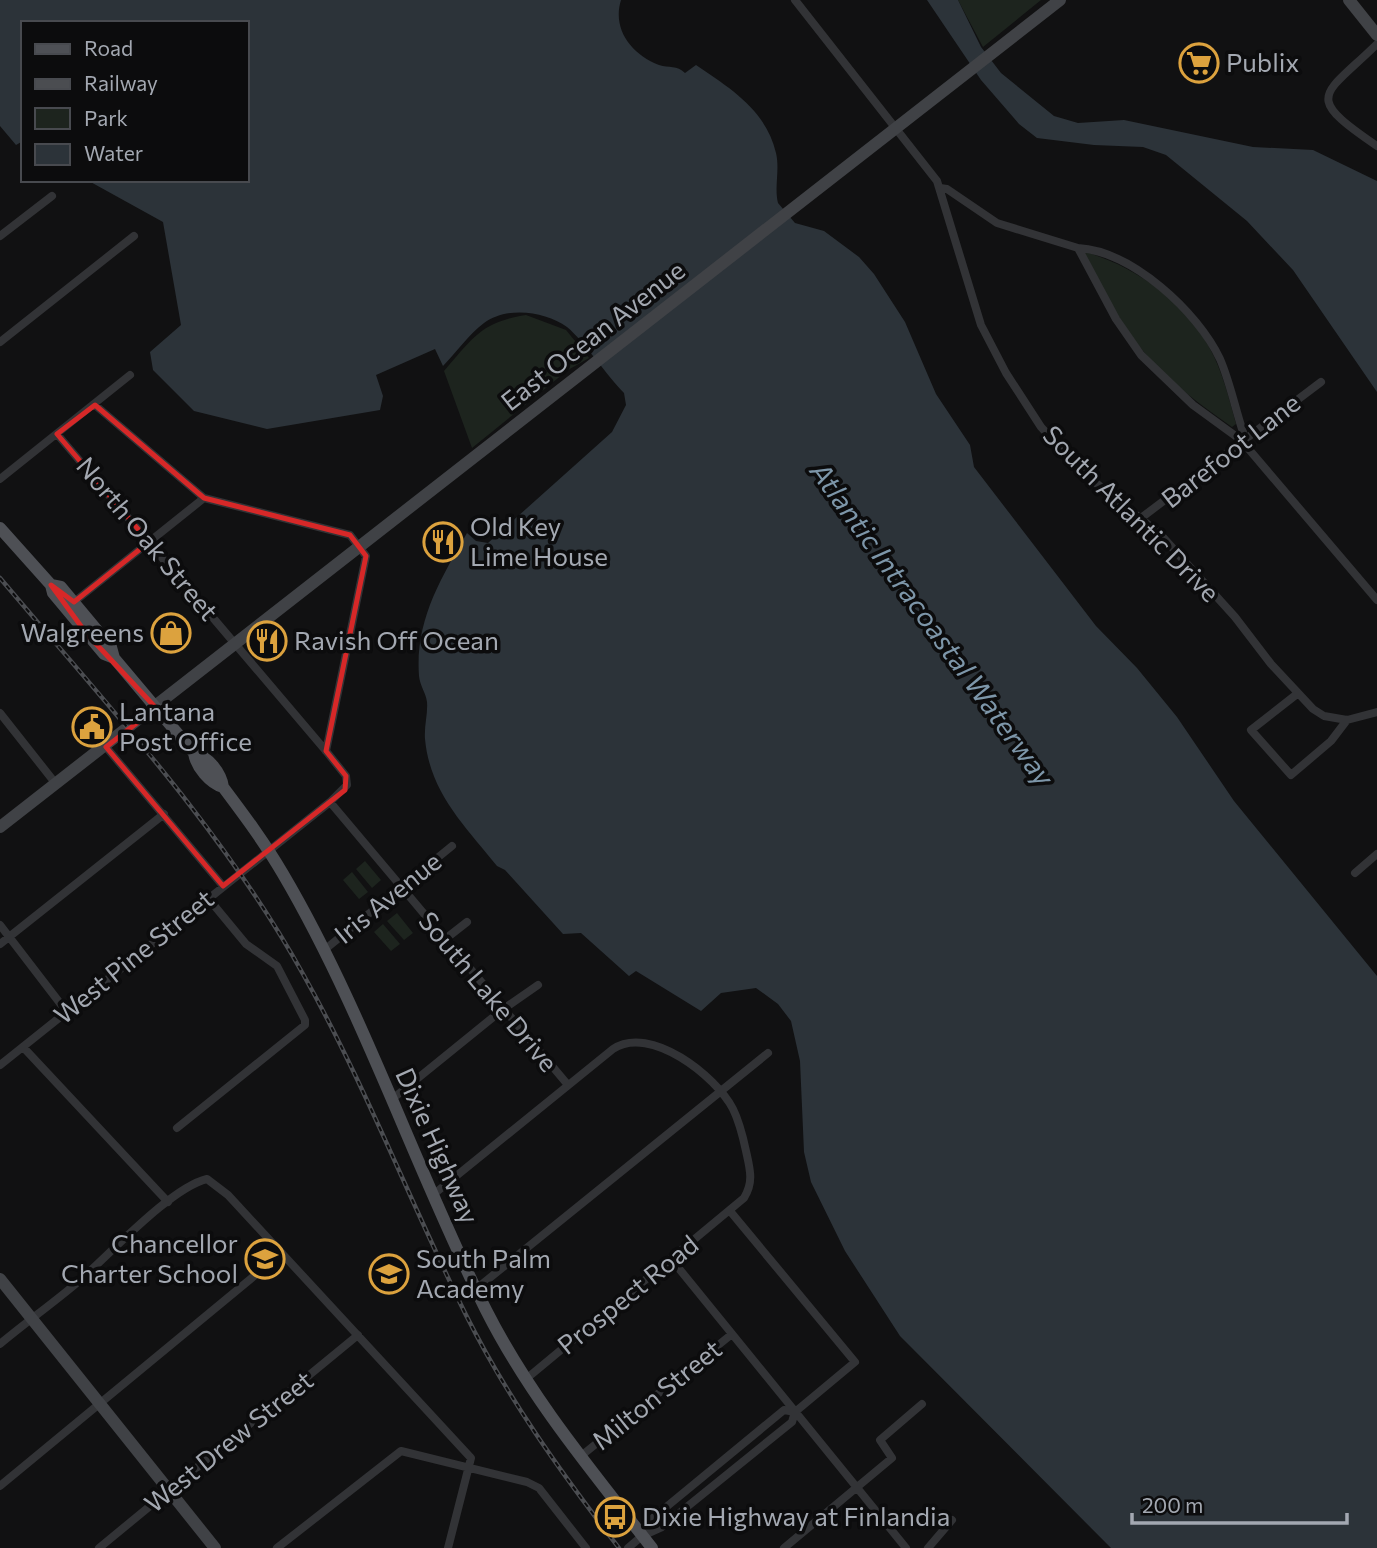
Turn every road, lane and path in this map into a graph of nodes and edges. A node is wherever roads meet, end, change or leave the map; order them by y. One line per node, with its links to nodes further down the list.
1 (795, 0): 6 (street, South Atlantic Drive)
2 (1060, 0): 6 (main road, East Ocean Avenue)
3 (1349, 0): 4 (main road)
4 (1377, 35)
5 (1377, 44): 7 (street)
6 (896, 128): 8 (street, South Atlantic Drive); 24 (main road, East Ocean Avenue)
7 (1377, 146)
8 (940, 188): 12 (street); 21 (street, South Atlantic Drive)
9 (52, 196): 10 (street)
10 (0, 236)
11 (134, 236): 13 (street)
12 (1078, 248): 18 (street); 18 (street)
13 (0, 342)
14 (130, 375): 16 (street)
15 (1321, 382): 18 (street, Barefoot Lane)
16 (95, 405): 17 (street); 20 (street)
17 (57, 434): 19 (street); 23 (street, North Oak Street)
18 (1241, 440): 21 (street, Barefoot Lane); 26 (street)
19 (0, 479)
20 (204, 498): 23 (street); 24 (street)
21 (1141, 518): 30 (street, South Atlantic Drive)
22 (0, 528): 25 (main road, Dixie Highway)
23 (149, 542): 27 (street); 28 (street, North Oak Street)
24 (362, 547): 28 (main road, East Ocean Avenue); 36 (street)
25 (51, 584): 27 (main road, Dixie Highway); 29 (main road, Dixie Highway)
26 (1377, 600)
27 (74, 602): 29 (main road, Dixie Highway)
28 (236, 645): 31 (main road, East Ocean Avenue); 36 (street, North Oak Street)
29 (114, 658): 31 (main road, Dixie Highway)
30 (1297, 694): 34 (street, South Atlantic Drive); 34 (street)
31 (156, 708): 35 (main road, East Ocean Avenue); 42 (main road, Dixie Highway)
32 (1377, 712): 34 (street)
33 (0, 713): 37 (street)
34 (1347, 720)
35 (106, 747): 37 (main road, East Ocean Avenue); 39 (street)
36 (326, 751): 38 (street, North Oak Street)
37 (56, 784): 40 (main road, East Ocean Avenue)
38 (330, 802): 42 (street, West Pine Street); 46 (street, South Lake Drive)
39 (164, 814): 45 (street); 50 (street)
40 (0, 827)
41 (452, 846): 46 (street, Iris Avenue)
42 (269, 850): 45 (street, West Pine Street); 53 (main road, Dixie Highway)
43 (1377, 854): 44 (street)
44 (1355, 873)
45 (223, 886): 47 (street, West Pine Street)
46 (400, 888): 51 (street, South Lake Drive); 53 (street, Iris Avenue)
47 (208, 898): 56 (street, West Pine Street); 63 (street)
48 (467, 922): 51 (street)
49 (0, 925): 50 (street)
50 (9, 937): 52 (street); 56 (street)
51 (444, 940): 55 (street, South Lake Drive)
52 (0, 944)
53 (323, 951): 62 (main road, Dixie Highway)
54 (538, 985): 55 (street)
55 (502, 1010): 60 (street, South Lake Drive); 62 (street)
56 (66, 1011): 57 (street, West Pine Street)
57 (23, 1047): 59 (street, West Pine Street); 65 (street)
58 (768, 1053): 61 (street)
59 (0, 1065)
60 (568, 1085): 61 (street, South Lake Drive); 64 (street)
61 (720, 1091): 66 (street, South Lake Drive); 70 (street)
62 (391, 1100): 64 (main road, Dixie Highway)
63 (177, 1128)
64 (434, 1194): 70 (main road, Dixie Highway)
65 (168, 1202): 67 (street); 71 (street)
66 (730, 1211): 68 (street, Prospect Road); 78 (street)
67 (282, 1252): 73 (street); 76 (street)
68 (672, 1260): 72 (street); 75 (street, Prospect Road)
69 (0, 1279): 71 (main road)
70 (477, 1289): 75 (main road, Dixie Highway)
71 (30, 1318): 74 (street); 76 (main road)
72 (732, 1334): 78 (street); 79 (street, Milton Street)
73 (358, 1335): 80 (street); 83 (street, West Drew Street)
74 (0, 1344)
75 (526, 1379): 79 (main road, Dixie Highway)
76 (100, 1403): 81 (street); 83 (main road)
77 (922, 1404): 82 (street)
78 (795, 1412): 82 (street); 85 (street); 85 (street)
79 (581, 1456): 85 (main road, Dixie Highway)
80 (470, 1468): 88 (street); 89 (street); 90 (street)
81 (0, 1486)
82 (856, 1487): 93 (street); 94 (street)
83 (170, 1492): 86 (street, West Drew Street); 87 (main road)
84 (952, 1520): 95 (street)
85 (642, 1536): 91 (street); 92 (main road, Dixie Highway)
86 (99, 1548)
87 (215, 1548)
88 (277, 1548)
89 (448, 1548)
90 (586, 1548)
91 (628, 1548)
92 (652, 1548)
93 (783, 1548)
94 (906, 1548)
95 (928, 1548)

